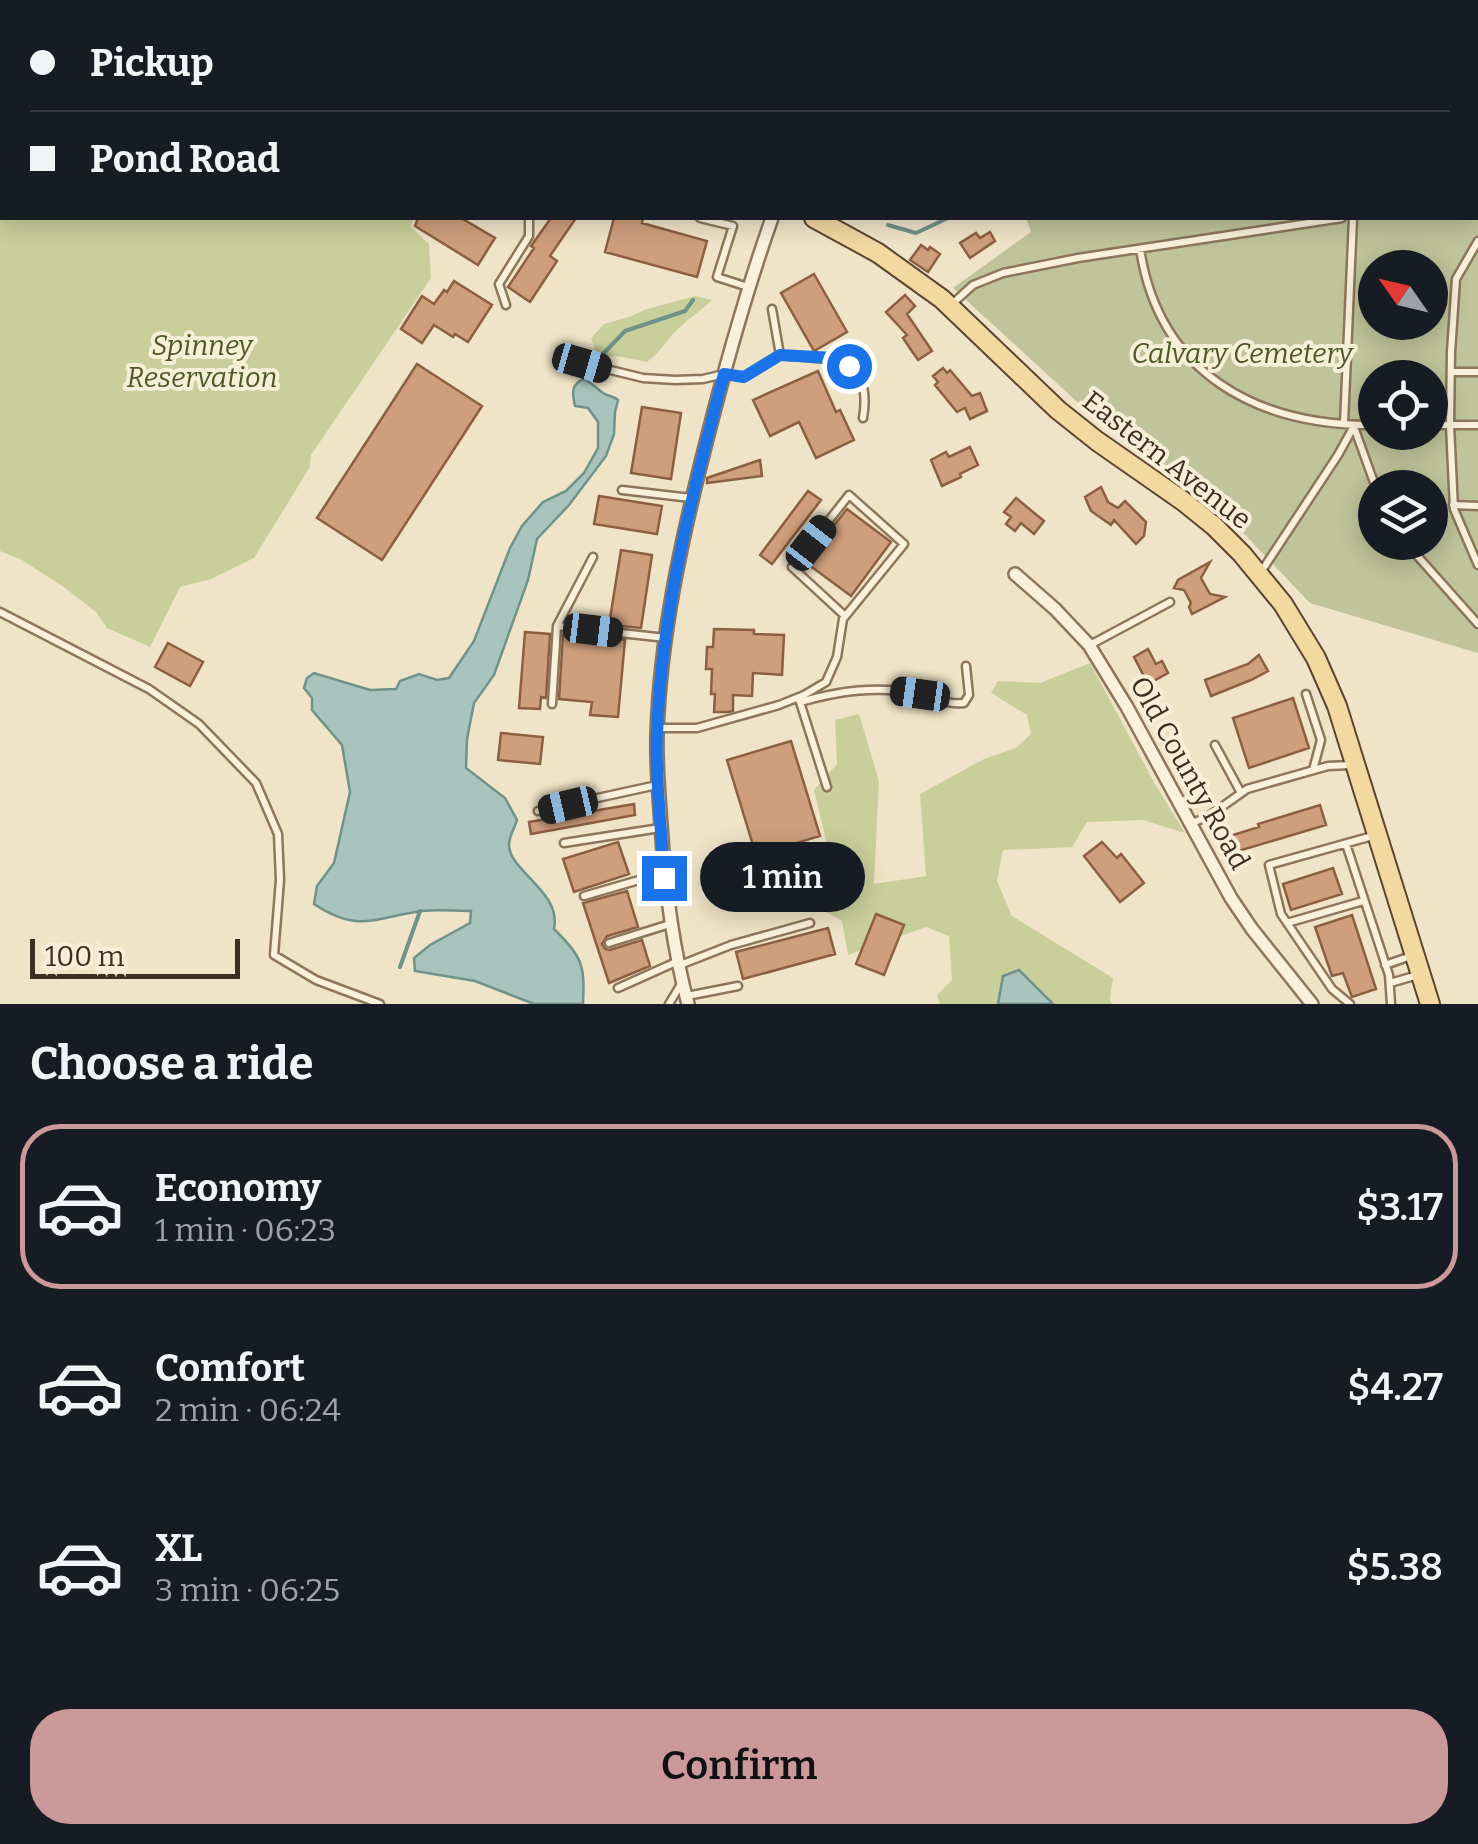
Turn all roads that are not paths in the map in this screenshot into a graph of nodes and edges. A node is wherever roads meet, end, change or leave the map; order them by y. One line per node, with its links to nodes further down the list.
1 (530, 220): 10 (lane)
2 (708, 220): 9 (lane)
3 (771, 220): 9 (street)
4 (818, 220): 11 (main road, Eastern Avenue)
5 (1329, 220): 8 (lane)
6 (1353, 220): 19 (lane)
7 (1478, 242): 15 (lane)
8 (1140, 249): 11 (lane); 19 (lane)
9 (748, 287): 17 (street)
10 (506, 305)
11 (950, 306): 33 (main road, Eastern Avenue)
12 (772, 310): 13 (lane)
13 (780, 355): 17 (lane); 18 (lane)
14 (582, 363): 17 (lane)
15 (1450, 372): 16 (lane); 20 (lane)
16 (1478, 372)
17 (724, 374): 26 (street)
18 (863, 418)
19 (1344, 424): 22 (lane)
20 (1450, 424): 21 (lane); 27 (lane)
21 (1478, 425)
22 (1354, 426): 23 (lane); 24 (lane); 33 (lane)
23 (1358, 426)
24 (1370, 470)
25 (622, 490): 26 (lane)
26 (692, 498): 39 (street)
27 (1453, 504): 28 (lane); 31 (lane)
28 (1478, 506)
29 (593, 558): 38 (lane)
30 (1420, 560): 37 (lane)
31 (1478, 564)
32 (1015, 574): 40 (street, Old County Road)
33 (1260, 575): 47 (main road, Eastern Avenue)
34 (1170, 602): 40 (lane)
35 (0, 612): 73 (lane)
36 (845, 616): 36 (lane); 43 (lane)
37 (1478, 624)
38 (556, 626): 39 (lane); 44 (lane)
39 (667, 638): 45 (street)
40 (1089, 645): 53 (street, Old County Road)
41 (966, 666): 43 (lane)
42 (1306, 694): 48 (lane)
43 (800, 700): 45 (lane); 50 (lane)
44 (552, 704)
45 (657, 728): 49 (street)
46 (1214, 745): 51 (lane)
47 (1356, 764): 48 (lane); 55 (main road, Eastern Avenue)
48 (1312, 771): 51 (lane)
49 (658, 785): 52 (lane); 54 (street)
50 (828, 787)
51 (1241, 793): 53 (lane)
52 (538, 812)
53 (1191, 824): 77 (street, Old County Road)
54 (661, 828): 56 (lane); 58 (street)
55 (1377, 835): 57 (lane); 65 (main road, Eastern Avenue)
56 (564, 844)
57 (1346, 844): 60 (lane); 62 (lane)
58 (664, 872): 59 (lane); 63 (street)
59 (584, 896)
60 (1363, 901): 62 (lane); 67 (lane)
61 (810, 923): 66 (lane)
62 (1288, 923): 78 (lane)
63 (670, 924): 64 (lane); 66 (street)
64 (609, 943)
65 (1415, 955): 67 (lane); 68 (main road, Eastern Avenue)
66 (678, 963): 69 (street); 72 (lane)
67 (1385, 964): 70 (lane)
68 (1421, 974): 70 (lane); 80 (main road, Eastern Avenue)
69 (682, 983): 74 (street); 76 (lane)
70 (1390, 984): 79 (lane)
71 (738, 986): 74 (lane)
72 (618, 988)
73 (354, 1000): 75 (lane)
74 (687, 1000)
75 (380, 1004)
76 (668, 1004)
77 (1312, 1004)
78 (1350, 1004)
79 (1391, 1004)
80 (1430, 1004)

